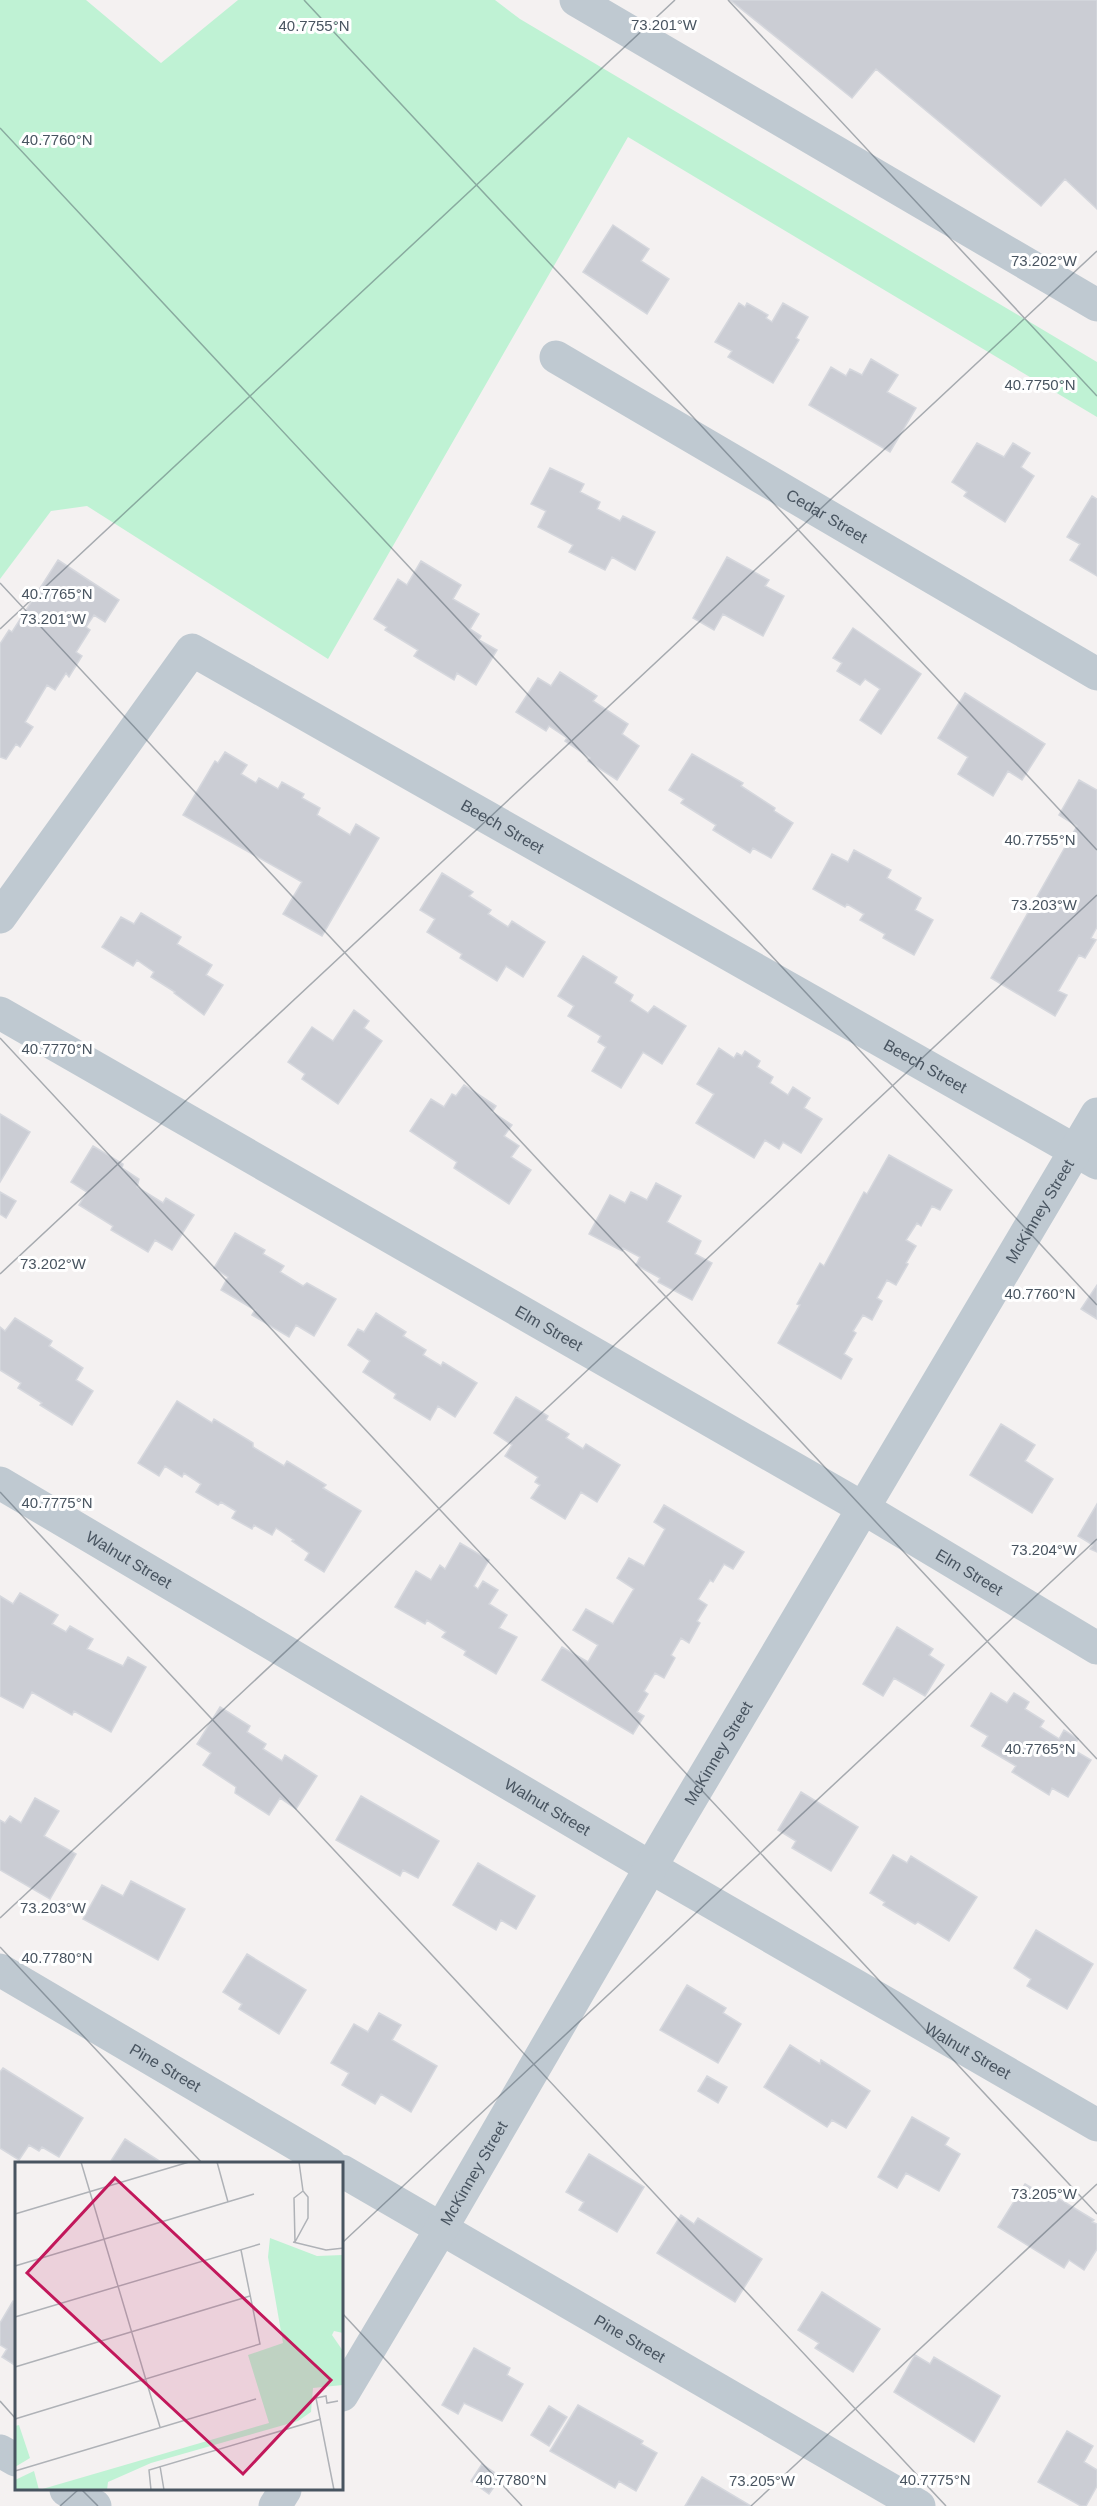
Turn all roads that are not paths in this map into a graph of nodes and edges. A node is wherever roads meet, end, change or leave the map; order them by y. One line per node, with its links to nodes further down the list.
1 (576, 0): 2 (street)
2 (1097, 305)
3 (556, 357): 4 (street, Cedar Street)
4 (1097, 674)
5 (0, 917): 8 (street, Beech Street)
6 (0, 1013): 10 (street, Elm Street)
7 (1097, 1114): 8 (street, McKinney Street)
8 (1086, 1157): 10 (street, McKinney Street)
9 (0, 1483): 12 (street, Walnut Street)
10 (863, 1508): 11 (street, Elm Street); 12 (street, McKinney Street)
11 (1097, 1648)
12 (650, 1867): 14 (street, Walnut Street); 17 (street, McKinney Street)
13 (0, 1970): 15 (street, Pine Street)
14 (1097, 2125)
15 (327, 2162)
16 (344, 2172): 17 (street, Pine Street)
17 (441, 2229): 18 (street, McKinney Street); 25 (street, Pine Street)
18 (344, 2392)
19 (0, 2451): 20 (street)
20 (15, 2459)
21 (68, 2491): 23 (street)
22 (284, 2491): 24 (street)
23 (94, 2506)
24 (275, 2506)
25 (919, 2506)

